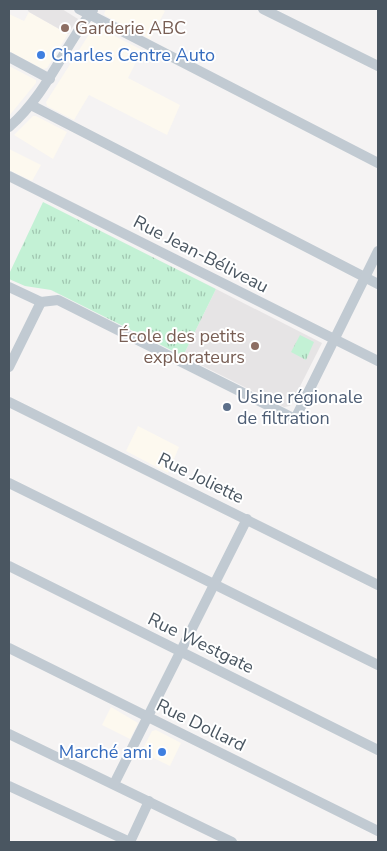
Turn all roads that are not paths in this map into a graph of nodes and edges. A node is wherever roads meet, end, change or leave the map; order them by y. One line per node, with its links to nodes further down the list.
1 (80, 9): 3 (street)
2 (263, 9): 5 (street)
3 (92, 11): 6 (street); 9 (street)
4 (9, 57): 6 (street)
5 (378, 66)
6 (50, 79): 7 (street)
7 (31, 105): 8 (street); 12 (street)
8 (9, 127)
9 (378, 163)
10 (9, 176): 16 (street, Rue Jean-Béliveau)
11 (378, 251): 12 (street)
12 (366, 277): 13 (street); 16 (street)
13 (378, 284)
14 (9, 286): 15 (street)
15 (41, 302): 16 (street); 18 (street)
16 (334, 339): 17 (street, Rue Jean-Béliveau)
17 (378, 361)
18 (9, 366)
19 (9, 402): 21 (street, Rue Joliette)
20 (9, 483): 23 (street)
21 (247, 519): 23 (street); 24 (street, Rue Joliette)
22 (9, 566): 26 (street, Rue Westgate)
23 (214, 585): 26 (street); 27 (street)
24 (378, 585)
25 (9, 648): 28 (street, Rue Dollard)
26 (181, 651): 28 (street); 30 (street, Rue Westgate)
27 (378, 665)
28 (148, 717): 31 (street); 34 (street, Rue Dollard)
29 (9, 734): 31 (street)
30 (378, 750)
31 (114, 784): 33 (street)
32 (9, 786): 35 (street)
33 (149, 801): 35 (street); 36 (street)
34 (378, 831)
35 (130, 842)
36 (232, 842)

